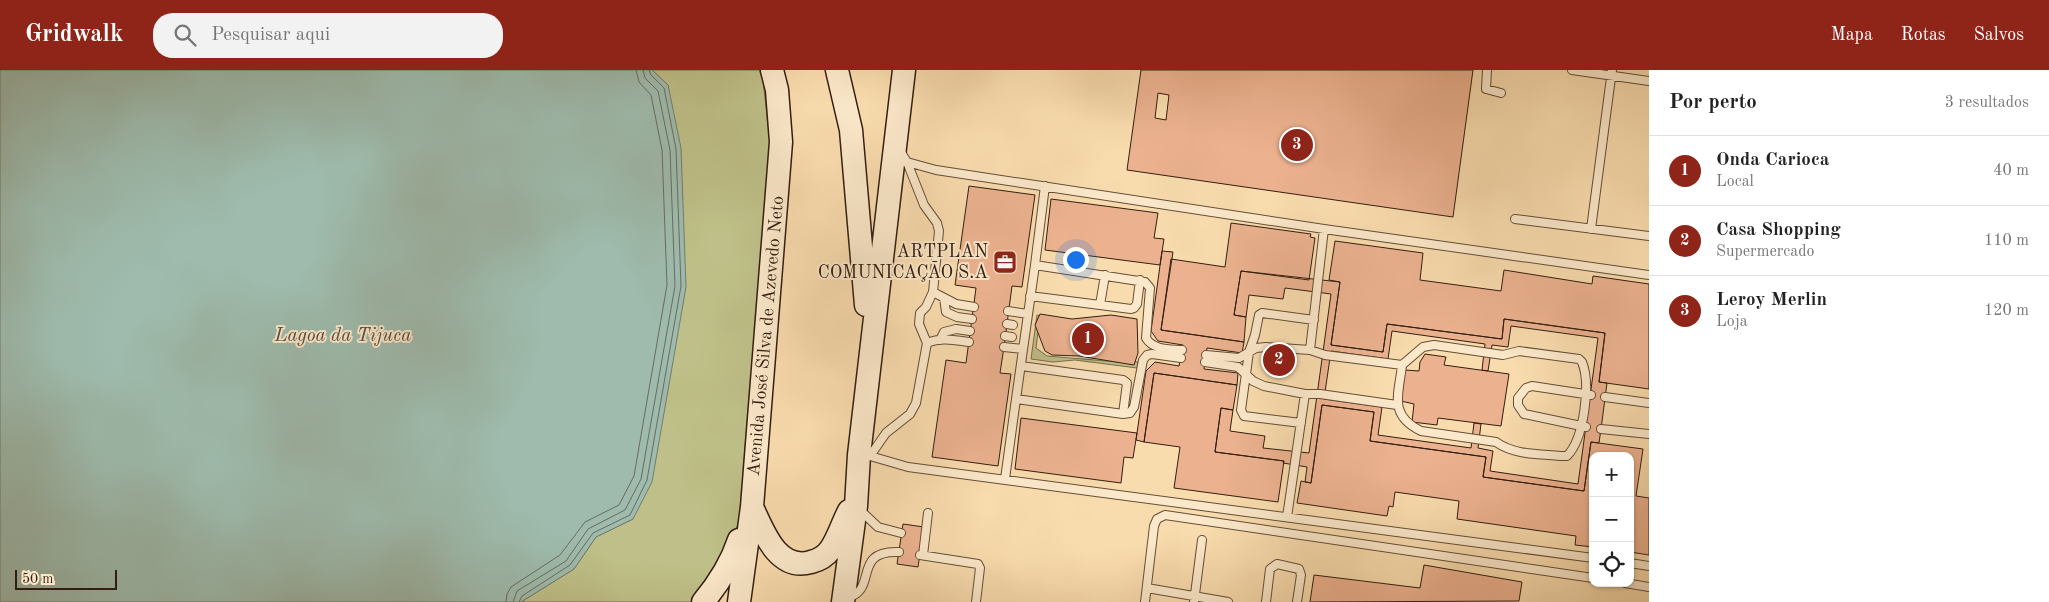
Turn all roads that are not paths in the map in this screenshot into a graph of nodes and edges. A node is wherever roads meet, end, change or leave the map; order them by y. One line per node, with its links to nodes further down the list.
1 (772, 70): 55 (street, Avenida José Silva de Azevedo Neto)
2 (837, 70): 37 (street)
3 (904, 70): 9 (street)
4 (1487, 70): 8 (lane)
5 (1572, 70): 6 (lane)
6 (1611, 73): 7 (lane); 14 (lane)
7 (1649, 81)
8 (1501, 93)
9 (895, 142): 10 (lane); 37 (street)
10 (907, 162): 11 (lane); 20 (lane)
11 (1045, 186): 13 (lane); 16 (lane)
12 (1515, 219): 14 (lane)
13 (1324, 229): 17 (lane); 28 (lane)
14 (1591, 229): 15 (lane)
15 (1649, 236)
16 (1035, 265): 18 (lane); 21 (lane)
17 (1649, 274)
18 (1105, 275): 19 (lane); 23 (lane)
19 (1140, 280): 23 (lane); 47 (lane)
20 (933, 292): 22 (lane); 32 (lane)
21 (1030, 296): 23 (lane); 26 (lane)
22 (944, 298): 24 (lane); 27 (lane)
23 (1100, 305)
24 (974, 306)
25 (1008, 311): 26 (lane)
26 (1028, 314): 34 (lane)
27 (972, 319)
28 (1314, 320): 35 (lane); 36 (lane)
29 (970, 331): 30 (lane)
30 (940, 340): 31 (lane); 32 (lane)
31 (969, 342)
32 (927, 343): 52 (lane)
33 (1004, 347): 34 (lane)
34 (1023, 349): 39 (lane)
35 (1310, 350): 36 (lane); 38 (lane)
36 (1249, 352): 40 (lane); 40 (lane)
37 (870, 356): 52 (street)
38 (1402, 365): 42 (lane); 46 (lane)
39 (1021, 366): 44 (lane); 47 (lane)
40 (1245, 373): 41 (lane); 48 (lane)
41 (1305, 394): 46 (lane); 48 (lane)
42 (1589, 394): 49 (lane); 49 (lane)
43 (1605, 397): 45 (lane)
44 (1016, 399): 47 (lane); 53 (lane)
45 (1649, 403)
46 (1397, 405): 49 (lane)
47 (1123, 414)
48 (1301, 423): 57 (lane)
49 (1583, 427)
50 (1601, 429): 51 (lane)
51 (1649, 434)
52 (864, 456): 53 (lane); 54 (street)
53 (1005, 479): 57 (lane)
54 (856, 501): 55 (street); 58 (lane); 69 (street)
55 (752, 507): 70 (street); 71 (street, Avenida José Silva de Azevedo Neto)
56 (928, 513): 72 (lane)
57 (1287, 517): 61 (lane)
58 (901, 533)
59 (1202, 540): 68 (lane)
60 (899, 552): 69 (lane)
61 (1589, 557)
62 (1634, 564): 63 (lane)
63 (1649, 566)
64 (1589, 577): 67 (lane)
65 (1634, 584): 66 (lane)
66 (1649, 587)
67 (1147, 588): 68 (lane); 73 (lane)
68 (1194, 599): 74 (lane)
69 (843, 600)
70 (703, 602)
71 (739, 602)
72 (976, 602)
73 (1145, 602)
74 (1228, 602)
75 (1266, 602): 76 (lane)
76 (1297, 602)

